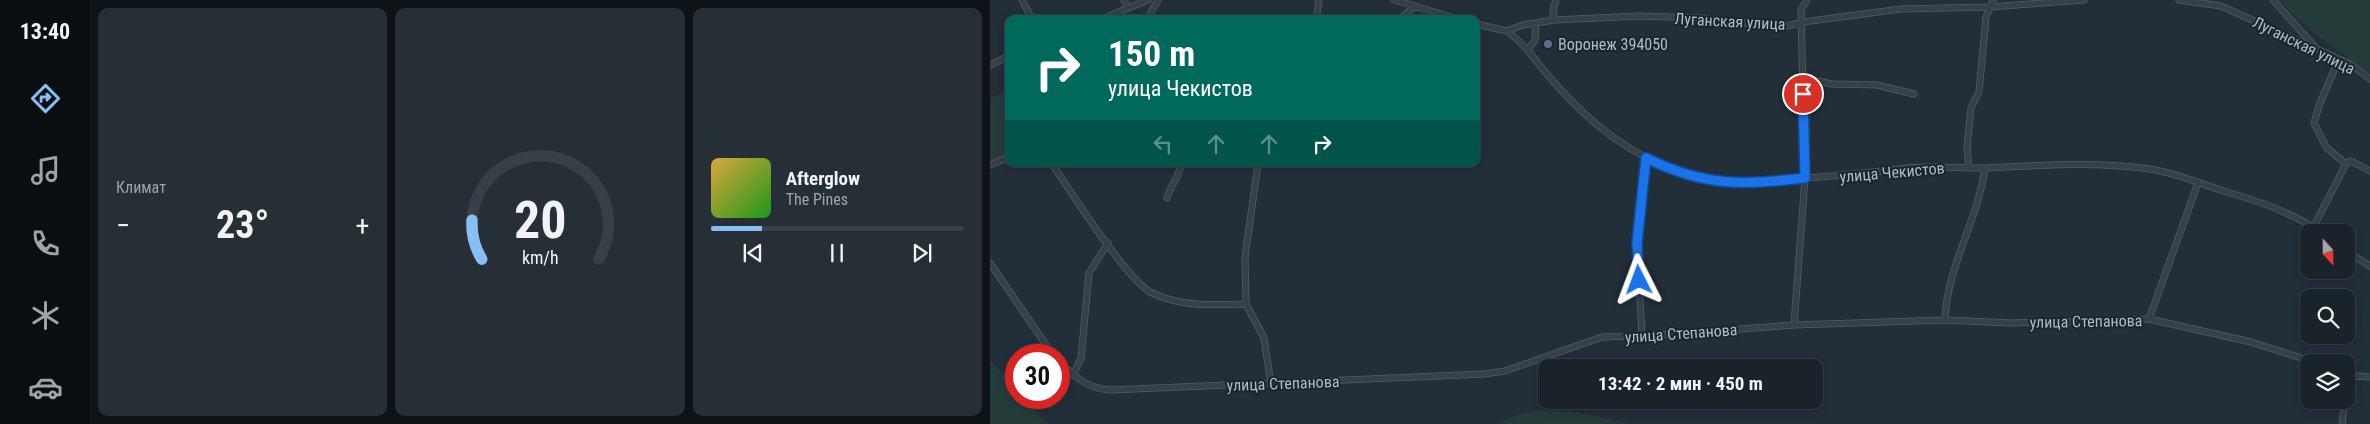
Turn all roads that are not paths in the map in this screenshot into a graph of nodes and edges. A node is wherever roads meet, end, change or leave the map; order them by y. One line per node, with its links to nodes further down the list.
1 (1022, 0): 16 (street)
2 (1124, 0): 14 (street)
3 (1148, 0): 14 (street)
4 (1158, 0): 18 (street)
5 (1320, 0): 19 (street)
6 (1394, 0): 13 (street)
7 (1556, 0): 22 (street)
8 (1807, 0): 24 (street)
9 (1993, 0): 15 (street)
10 (2084, 0): 15 (street, Луганская улица)
11 (2179, 0): 28 (street, Луганская улица)
12 (2273, 0): 28 (street)
13 (1415, 6): 20 (street); 21 (street)
14 (1128, 8): 17 (street)
15 (1989, 8): 24 (street, Луганская улица); 42 (street)
16 (1030, 15)
17 (1111, 15)
18 (1149, 15)
19 (1317, 15)
20 (1405, 15)
21 (1445, 15)
22 (1554, 20): 23 (street, Луганская улица); 24 (street, Луганская улица)
23 (1536, 22): 26 (street, Луганская улица); 27 (street)
24 (1803, 22): 32 (street)
25 (1480, 25): 26 (street)
26 (1507, 32): 27 (street, улица Чекистов)
27 (1528, 50): 35 (street, улица Чекистов)
28 (2318, 51): 30 (street, Луганская улица)
29 (1005, 58): 31 (street)
30 (2339, 59): 33 (street, Луганская улица); 37 (street)
31 (990, 64)
32 (1803, 78): 34 (street); 45 (street)
33 (2370, 79)
34 (1914, 94)
35 (1646, 158): 45 (street, улица Чекистов); 58 (street)
36 (1005, 159): 38 (street)
37 (2346, 164): 44 (street); 49 (street)
38 (990, 165)
39 (1054, 167): 50 (street)
40 (1180, 167): 47 (street)
41 (1258, 167): 54 (street)
42 (1969, 168): 43 (street, улица Чекистов); 45 (street, улица Чекистов)
43 (1984, 168): 46 (street, улица Чекистов); 56 (street)
44 (2370, 171)
45 (1805, 178): 57 (street)
46 (2198, 183): 48 (street, улица Чекистов); 55 (street)
47 (1167, 198)
48 (2305, 224)
49 (2315, 224)
50 (1108, 243): 54 (street); 62 (street)
51 (2355, 257): 53 (street)
52 (990, 263): 59 (street)
53 (2370, 266)
54 (1246, 304): 65 (street)
55 (2149, 319): 56 (street, улица Степанова); 60 (street, улица Степанова)
56 (1945, 320): 57 (street, улица Степанова)
57 (1794, 325): 58 (street, улица Степанова)
58 (1642, 336): 65 (street, улица Степанова)
59 (1044, 344)
60 (2300, 358)
61 (1070, 371): 62 (street, улица Степанова)
62 (1074, 375): 65 (street, улица Степанова)
63 (2355, 376): 64 (street)
64 (2370, 377)
65 (1271, 384)
66 (2344, 409): 67 (street)
67 (2342, 424)

